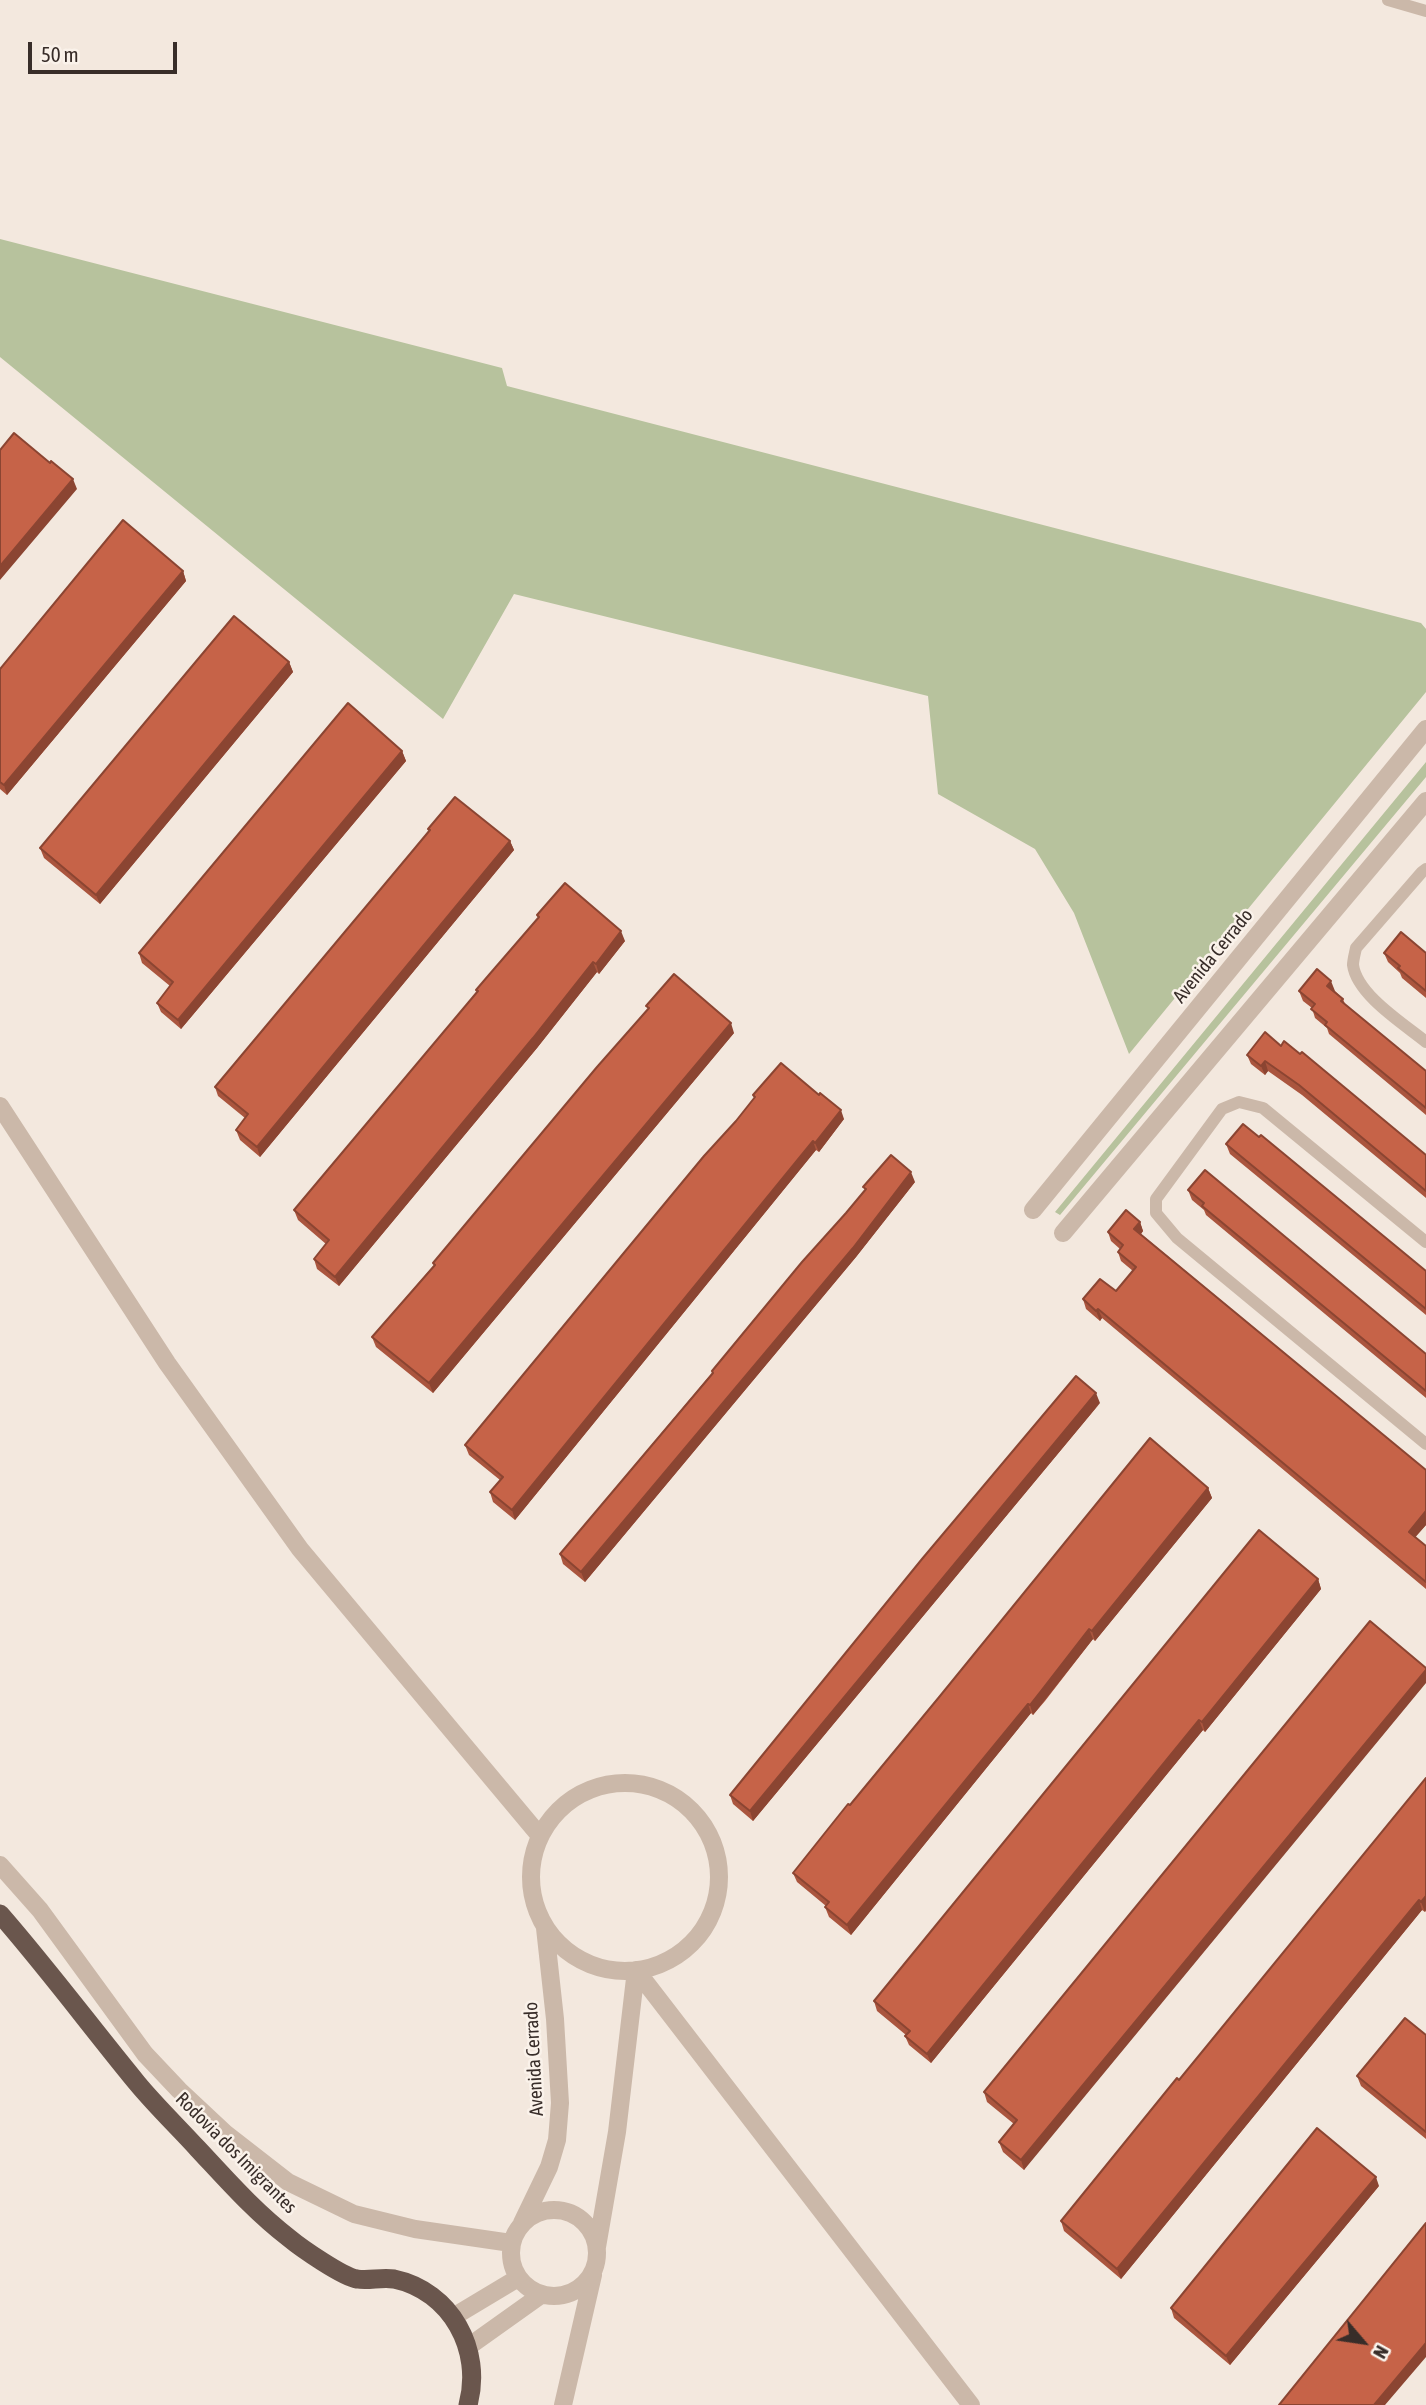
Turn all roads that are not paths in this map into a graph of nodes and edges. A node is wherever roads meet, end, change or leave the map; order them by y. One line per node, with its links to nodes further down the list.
1 (1388, 0): 2 (lane)
2 (1426, 10)
3 (1426, 729): 8 (street, Avenida Cerrado)
4 (1426, 801): 9 (street)
5 (1426, 870): 6 (lane)
6 (1426, 1042)
7 (0, 1105): 12 (street)
8 (1033, 1210)
9 (1063, 1233)
10 (1426, 1242): 11 (lane)
11 (1426, 1444)
12 (540, 1836): 15 (street, Avenida Cerrado); 16 (street, Avenida Cerrado)
13 (0, 1865): 18 (street)
14 (0, 1914): 22 (highway, Rodovia dos Imigrantes)
15 (545, 1928): 16 (street, Avenida Cerrado); 17 (street, Avenida Cerrado)
16 (636, 1970): 19 (street); 27 (street)
17 (522, 2223): 18 (street, Avenida Cerrado); 19 (street)
18 (510, 2243): 20 (street)
19 (597, 2254): 21 (street); 23 (street)
20 (518, 2278): 21 (street); 22 (street)
21 (548, 2296): 23 (street); 24 (street)
22 (453, 2317): 24 (highway, Rodovia dos Imigrantes)
23 (578, 2342): 26 (street)
24 (468, 2347): 25 (highway, Rodovia dos Imigrantes)
25 (468, 2405)
26 (563, 2405)
27 (971, 2405)

